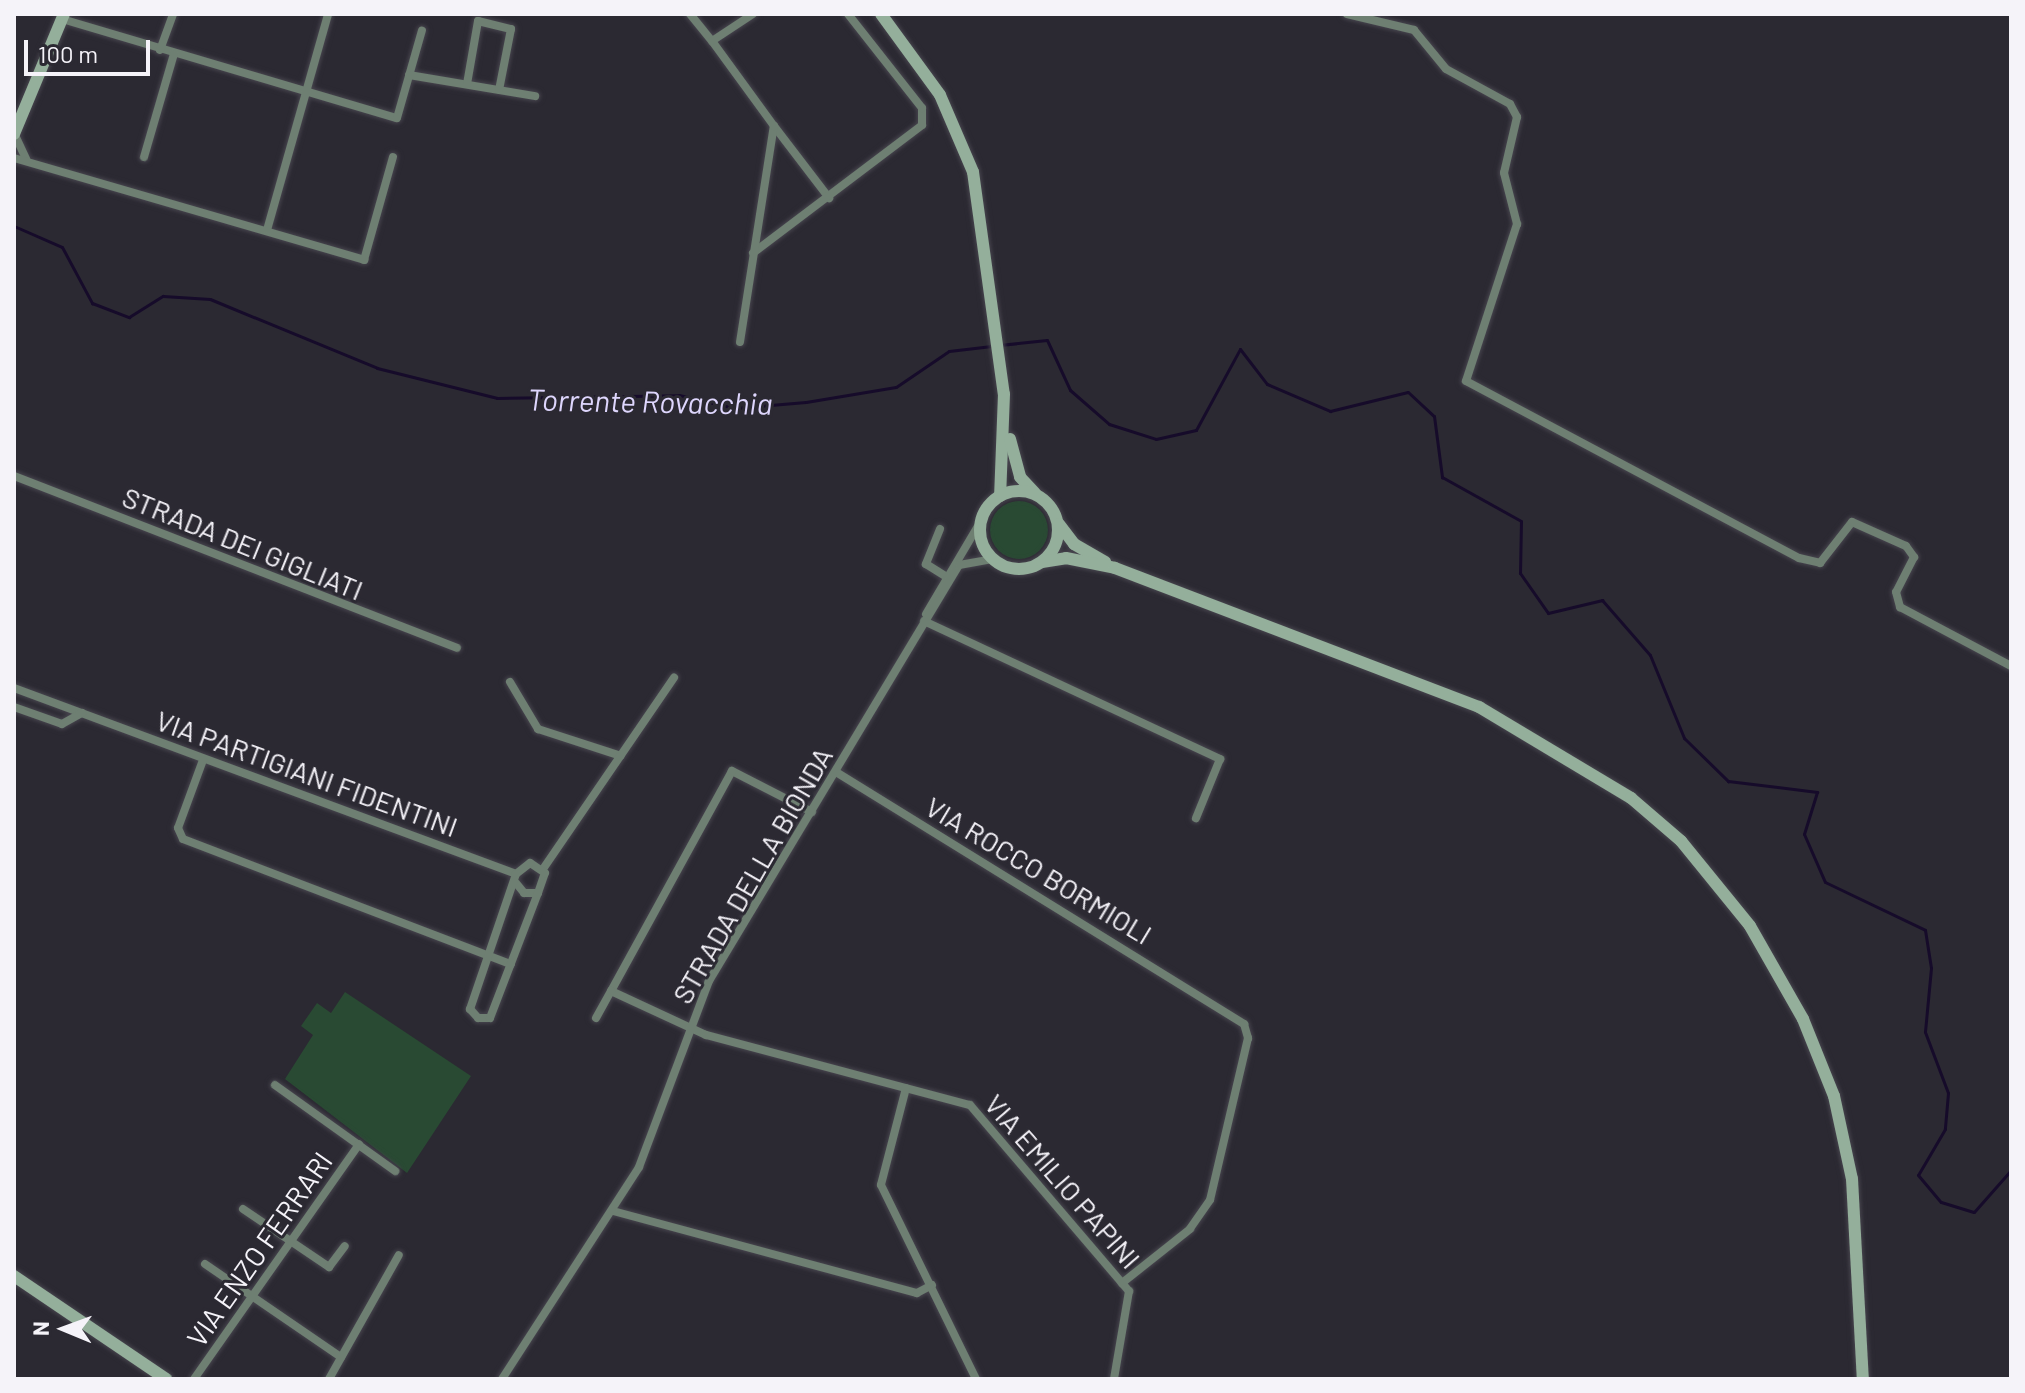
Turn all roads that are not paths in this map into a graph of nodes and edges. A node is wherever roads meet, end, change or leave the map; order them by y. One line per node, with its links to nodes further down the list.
1 (173, 14): 11 (street)
2 (328, 14): 16 (street)
3 (690, 14): 10 (street)
4 (753, 14): 10 (street)
5 (848, 14): 26 (street)
6 (881, 14): 30 (street)
7 (1347, 14): 43 (street)
8 (63, 16): 11 (street); 18 (street)
9 (422, 30): 13 (street)
10 (712, 41): 20 (street)
11 (160, 50): 12 (street)
12 (174, 54): 16 (street); 22 (street)
13 (409, 75): 14 (street); 16 (street)
14 (467, 84): 15 (street); 15 (street)
15 (499, 90): 17 (street)
16 (306, 94): 27 (street)
17 (535, 96)
18 (29, 97): 19 (street); 21 (street)
19 (14, 110)
20 (774, 126): 26 (street); 28 (street)
21 (14, 134): 25 (street)
22 (144, 157)
23 (393, 157): 27 (street)
24 (14, 158): 25 (street)
25 (26, 159): 27 (street)
26 (829, 198): 28 (street)
27 (267, 230)
28 (753, 253): 29 (street)
29 (740, 342)
30 (1006, 425): 32 (street); 33 (street)
31 (14, 476): 42 (street, STRADA DEI GIGLIATI)
32 (1000, 496): 33 (street); 35 (street)
33 (1039, 496): 34 (street)
34 (1057, 520): 38 (street); 39 (street)
35 (981, 521): 37 (street); 40 (street, STRADA DELLA BIONDA)
36 (940, 529): 40 (street)
37 (992, 559): 38 (street); 40 (street, STRADA DELLA BIONDA)
38 (1042, 562): 39 (street)
39 (1115, 568): 85 (street)
40 (948, 578): 41 (street, STRADA DELLA BIONDA)
41 (925, 621): 51 (street, STRADA DELLA BIONDA); 53 (street)
42 (457, 648)
43 (2011, 666)
44 (674, 678): 49 (street)
45 (510, 682): 49 (street)
46 (14, 688): 48 (street, VIA PARTIGIANI FIDENTINI)
47 (14, 707): 48 (street, VIA PARTIGIANI FIDENTINI)
48 (82, 713): 50 (street, VIA PARTIGIANI FIDENTINI)
49 (621, 756): 54 (street)
50 (203, 760): 55 (street, VIA PARTIGIANI FIDENTINI); 57 (street)
51 (836, 772): 52 (street, STRADA DELLA BIONDA); 73 (street, VIA ROCCO BORMIOLI)
52 (812, 812): 59 (street); 61 (street, STRADA DELLA BIONDA)
53 (1196, 818)
54 (543, 869): 55 (street); 56 (street)
55 (516, 878): 56 (street); 57 (street)
56 (538, 893): 58 (street)
57 (490, 955): 58 (street); 58 (street)
58 (511, 964)
59 (611, 991): 60 (street); 61 (street, VIA EMILIO PAPINI)
60 (596, 1018)
61 (689, 1029): 63 (street, VIA EMILIO PAPINI); 67 (street, STRADA DELLA BIONDA)
62 (275, 1085): 64 (street)
63 (906, 1088): 73 (street, VIA EMILIO PAPINI); 74 (street)
64 (359, 1144): 65 (street); 68 (street, VIA ENZO FERRARI)
65 (395, 1171)
66 (243, 1209): 68 (street)
67 (613, 1211): 74 (street); 77 (street, STRADA DELLA BIONDA)
68 (291, 1243): 69 (street); 75 (street, VIA ENZO FERRARI)
69 (345, 1246)
70 (399, 1255): 76 (street)
71 (205, 1264): 75 (street)
72 (14, 1276): 79 (street)
73 (1122, 1283): 84 (street, VIA EMILIO PAPINI)
74 (932, 1285): 78 (street)
75 (253, 1298): 76 (street); 80 (street, VIA ENZO FERRARI)
76 (341, 1357): 81 (street)
77 (507, 1370): 82 (street, STRADA DELLA BIONDA); 83 (street)
78 (974, 1378)
79 (166, 1379)
80 (194, 1379)
81 (329, 1379)
82 (502, 1379)
83 (518, 1379)
84 (1114, 1379)
85 (1863, 1379)

